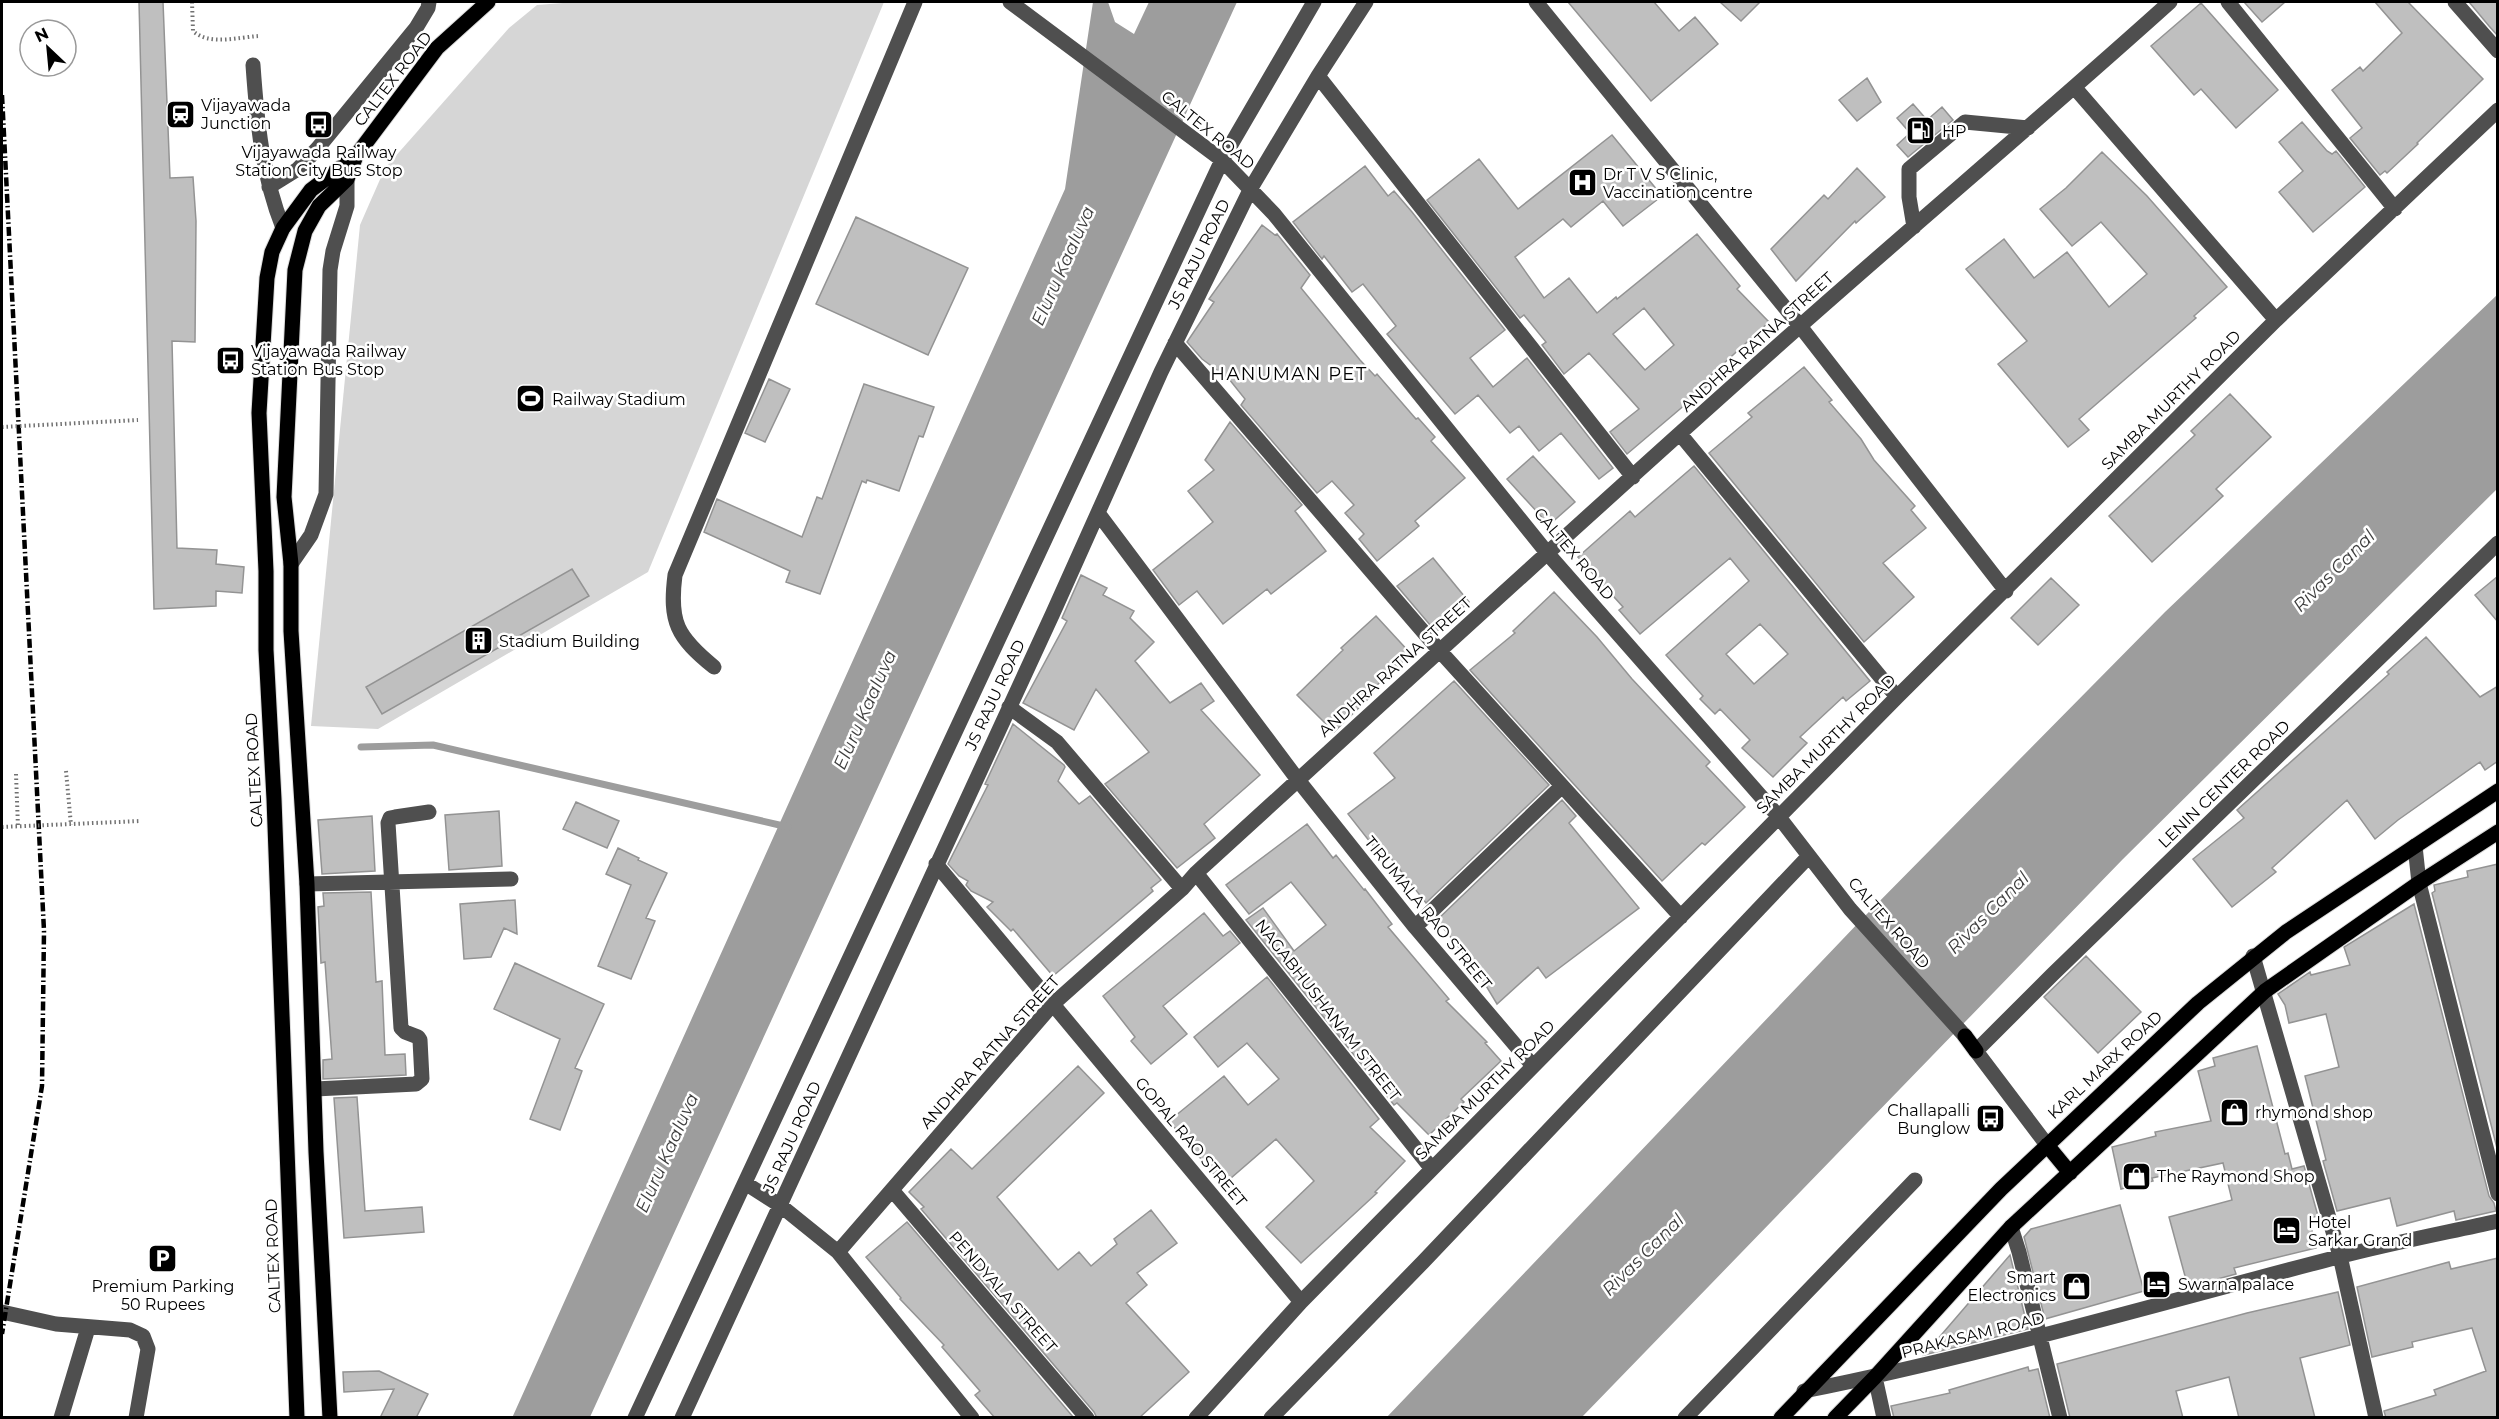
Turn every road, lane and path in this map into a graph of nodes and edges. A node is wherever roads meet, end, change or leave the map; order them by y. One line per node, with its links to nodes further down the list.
1 (192, 2): 12 (path)
2 (429, 2): 22 (street)
3 (488, 2): 19 (main road, CALTEX ROAD)
4 (915, 2): 40 (street)
5 (1010, 2): 20 (street, CALTEX ROAD)
6 (1314, 2): 20 (street, JS RAJU ROAD)
7 (1366, 2): 15 (street, JS RAJU ROAD)
8 (1536, 2): 28 (street)
9 (2170, 2): 16 (street, ANDHRA RATNA STREET)
10 (2228, 2): 24 (street)
11 (2455, 2): 13 (street)
12 (259, 36)
13 (2498, 51)
14 (253, 65): 22 (street)
15 (1318, 76): 23 (street, JS RAJU ROAD); 33 (street)
16 (2074, 88): 18 (street, ANDHRA RATNA STREET); 27 (street)
17 (2498, 110): 24 (street, SAMBA MURTHY ROAD)
18 (2028, 128): 25 (street, ANDHRA RATNA STREET); 25 (street)
19 (356, 156): 21 (main road, CALTEX ROAD); 26 (main road, CALTEX ROAD)
20 (1222, 160): 23 (street, CALTEX ROAD); 77 (street, JS RAJU ROAD)
21 (347, 179): 37 (street); 37 (main road, CALTEX ROAD)
22 (269, 187): 26 (street)
23 (1251, 188): 29 (street, JS RAJU ROAD); 36 (street, CALTEX ROAD)
24 (2395, 209): 27 (street, SAMBA MURTHY ROAD)
25 (1914, 227): 28 (street, ANDHRA RATNA STREET)
26 (283, 228): 93 (main road, CALTEX ROAD)
27 (2276, 320): 38 (street, SAMBA MURTHY ROAD)
28 (1800, 326): 32 (street, ANDHRA RATNA STREET); 38 (street)
29 (1175, 343): 34 (street, JS RAJU ROAD); 39 (street)
30 (138, 420): 31 (path, bridge)
31 (2, 427)
32 (1680, 434): 33 (street, ANDHRA RATNA STREET); 41 (street)
33 (1633, 477): 36 (street, ANDHRA RATNA STREET)
34 (1098, 513): 42 (street, JS RAJU ROAD); 45 (street, TIRUMALA RAO STREET)
35 (2498, 543): 70 (street, LENIN CENTER ROAD)
36 (1548, 554): 39 (street, ANDHRA RATNA STREET); 49 (street, CALTEX ROAD)
37 (291, 564): 62 (main road, CALTEX ROAD)
38 (2006, 591): 41 (street, SAMBA MURTHY ROAD)
39 (1439, 650): 45 (street, ANDHRA RATNA STREET); 46 (street)
40 (714, 668)
41 (1898, 698): 49 (street, SAMBA MURTHY ROAD)
42 (1009, 707): 57 (street, JS RAJU ROAD); 63 (street)
43 (66, 771): 51 (path)
44 (16, 774): 53 (path)
45 (1298, 780): 58 (street, ANDHRA RATNA STREET); 65 (street, TIRUMALA RAO STREET)
46 (1562, 787): 64 (street); 65 (street)
47 (2498, 791): 55 (main road, KARL MARX ROAD)
48 (429, 812): 60 (street)
49 (1779, 817): 56 (street, CALTEX ROAD); 64 (street, SAMBA MURTHY ROAD)
50 (141, 821): 51 (path, bridge)
51 (71, 825): 53 (path, bridge)
52 (2, 827): 53 (path, bridge)
53 (18, 827)
54 (2498, 832): 61 (main road)
55 (2415, 846): 61 (street); 66 (main road, KARL MARX ROAD)
56 (1809, 856): 69 (street, CALTEX ROAD); 100 (street)
57 (936, 864): 68 (street, GOPAL RAO STREET); 80 (street, JS RAJU ROAD)
58 (1196, 873): 63 (street, ANDHRA RATNA STREET); 74 (street, NAGABHUSHANAM STREET)
59 (511, 879): 60 (street)
60 (390, 882): 62 (street); 72 (street)
61 (2419, 883): 67 (main road); 79 (street)
62 (307, 884): 72 (main road, CALTEX ROAD)
63 (1182, 889): 68 (street, ANDHRA RATNA STREET)
64 (1681, 917): 71 (street, SAMBA MURTHY ROAD)
65 (1415, 927): 71 (street, TIRUMALA RAO STREET)
66 (2253, 956): 67 (street); 73 (main road, KARL MARX ROAD)
67 (2265, 991): 75 (main road); 84 (street)
68 (1053, 1004): 78 (street, ANDHRA RATNA STREET); 85 (street, GOPAL RAO STREET)
69 (1965, 1036): 70 (main road, CALTEX ROAD)
70 (1976, 1052): 73 (street, CALTEX ROAD)
71 (1533, 1066): 74 (street, SAMBA MURTHY ROAD)
72 (315, 1089): 94 (main road, CALTEX ROAD)
73 (2047, 1145): 75 (main road, CALTEX ROAD); 90 (main road, KARL MARX ROAD)
74 (1432, 1169): 85 (street, SAMBA MURTHY ROAD)
75 (2070, 1173): 82 (main road)
76 (1915, 1180): 101 (street)
77 (745, 1183): 80 (street); 95 (street, JS RAJU ROAD)
78 (891, 1190): 83 (street, ANDHRA RATNA STREET); 98 (street, PENDYALA STREET)
79 (2498, 1194)
80 (781, 1206): 83 (street); 96 (street, JS RAJU ROAD)
81 (2498, 1221): 84 (street, PRAKASAM ROAD)
82 (2011, 1227): 88 (street); 89 (main road)
83 (838, 1252): 97 (street)
84 (2340, 1256): 88 (street, PRAKASAM ROAD); 106 (street)
85 (1301, 1302): 99 (street, SAMBA MURTHY ROAD)
86 (2, 1312): 87 (street)
87 (88, 1328): 91 (street); 92 (street)
88 (2040, 1337): 89 (street, PRAKASAM ROAD); 105 (street)
89 (1875, 1377): 90 (street, PRAKASAM ROAD); 103 (main road); 104 (street)
90 (1804, 1391): 102 (main road, KARL MARX ROAD)
91 (61, 1418)
92 (136, 1418)
93 (297, 1418)
94 (330, 1418)
95 (635, 1418)
96 (682, 1418)
97 (972, 1418)
98 (1087, 1418)
99 (1196, 1418)
100 (1271, 1418)
101 (1685, 1418)
102 (1781, 1418)
103 (1835, 1418)
104 (1884, 1418)
105 (2060, 1418)
106 (2376, 1418)

